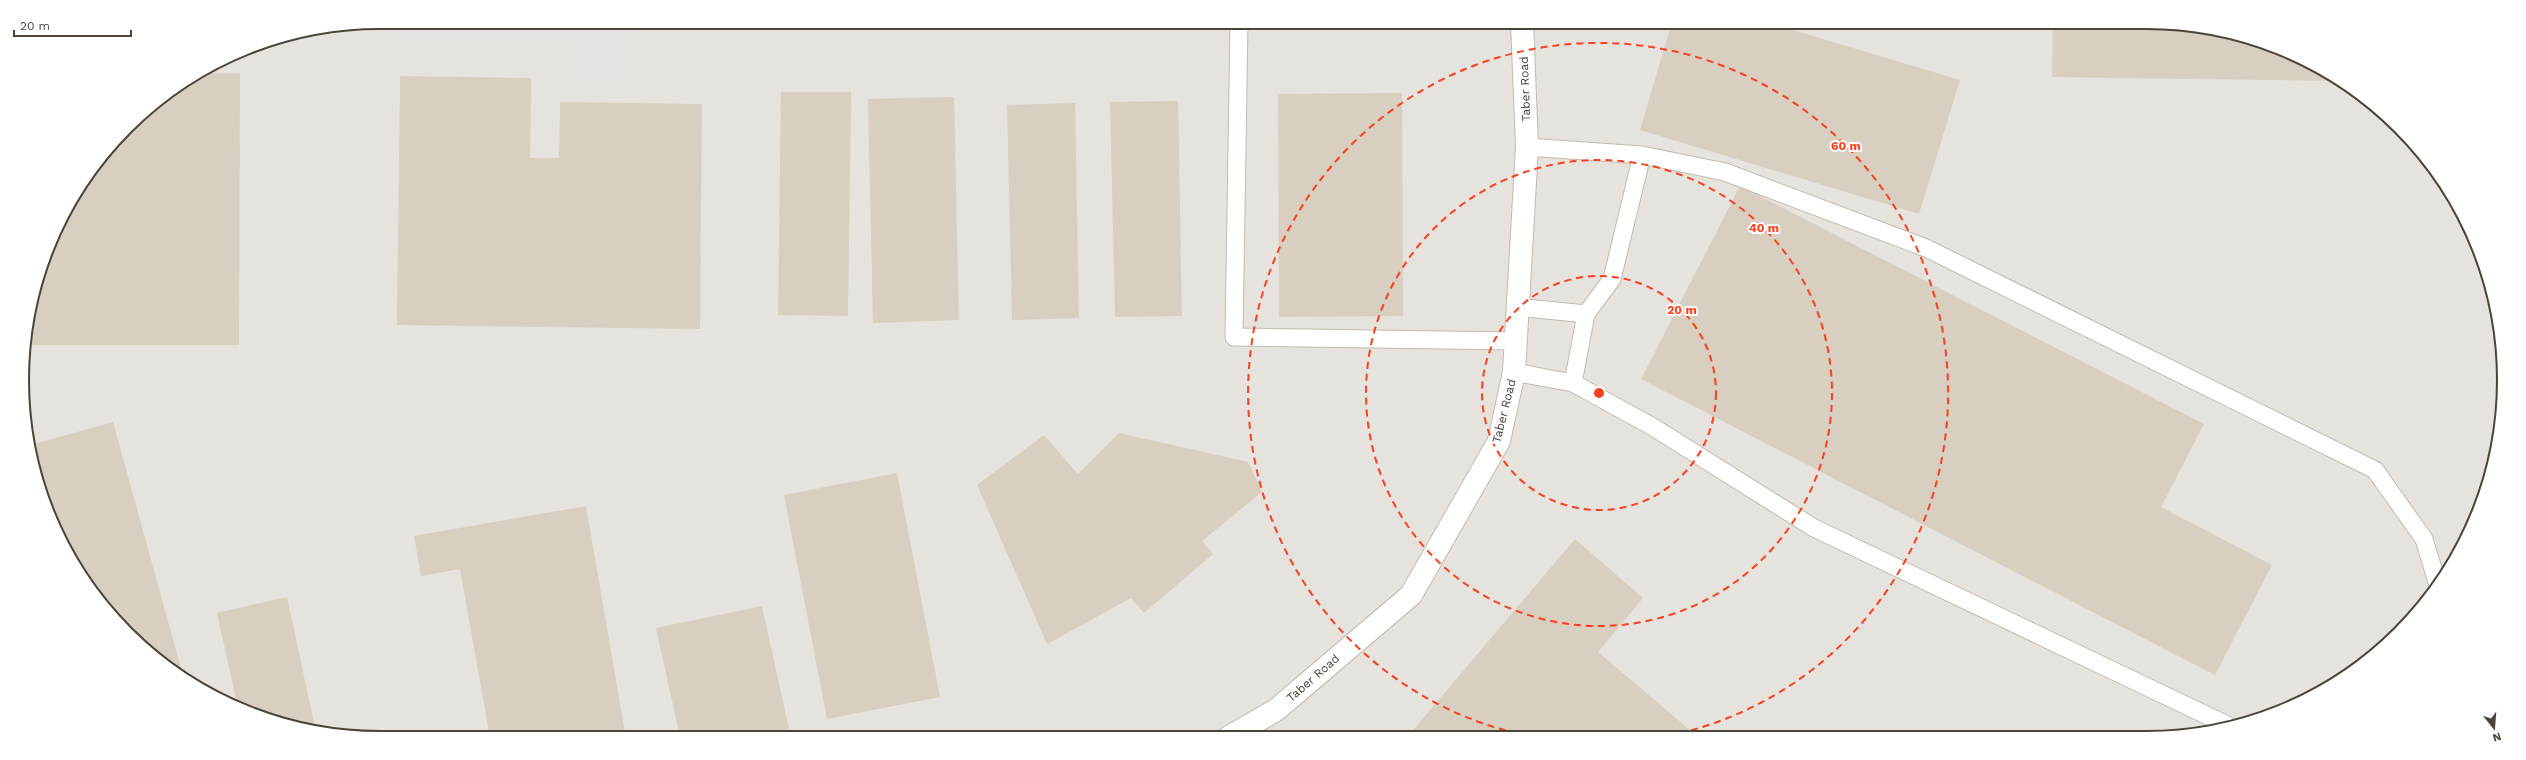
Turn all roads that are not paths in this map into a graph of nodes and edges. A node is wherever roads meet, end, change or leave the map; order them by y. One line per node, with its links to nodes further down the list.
1 (1239, 29): 7 (lane)
2 (1522, 29): 3 (street, Taber Road)
3 (1527, 147): 4 (lane); 5 (street, Taber Road)
4 (1642, 155): 6 (lane); 10 (lane)
5 (1516, 307): 6 (lane); 7 (street, Taber Road)
6 (1586, 314): 9 (lane)
7 (1514, 341): 8 (street, Taber Road)
8 (1514, 372): 9 (lane); 12 (street, Taber Road)
9 (1574, 383): 11 (lane)
10 (2436, 578)
11 (2223, 722)
12 (1239, 731)

